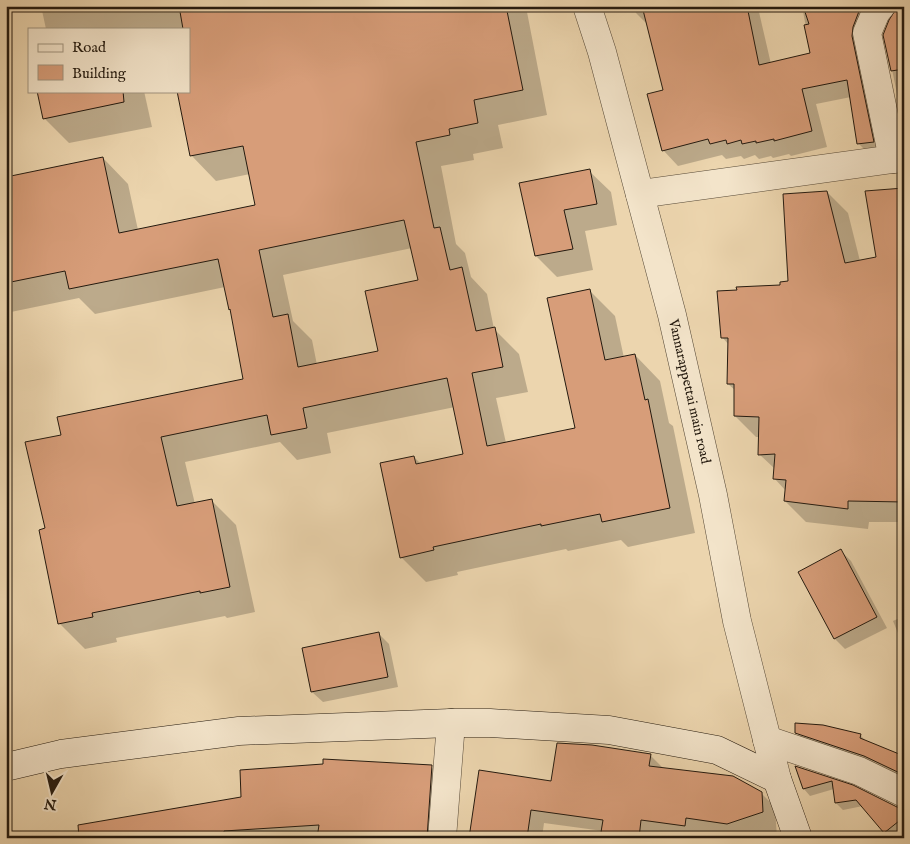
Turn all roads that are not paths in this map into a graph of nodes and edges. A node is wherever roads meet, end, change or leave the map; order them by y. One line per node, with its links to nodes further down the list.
1 (587, 6): 4 (street, Vannarappettai main road)
2 (881, 6): 3 (street)
3 (898, 158): 4 (street)
4 (640, 194): 6 (street, Vannarappettai main road)
5 (451, 723): 7 (street); 8 (street); 10 (street)
6 (767, 740): 8 (street, Vannarappettai main road); 9 (street)
7 (6, 767)
8 (777, 780): 11 (street, Vannarappettai main road)
9 (904, 793)
10 (442, 838)
11 (798, 838)

